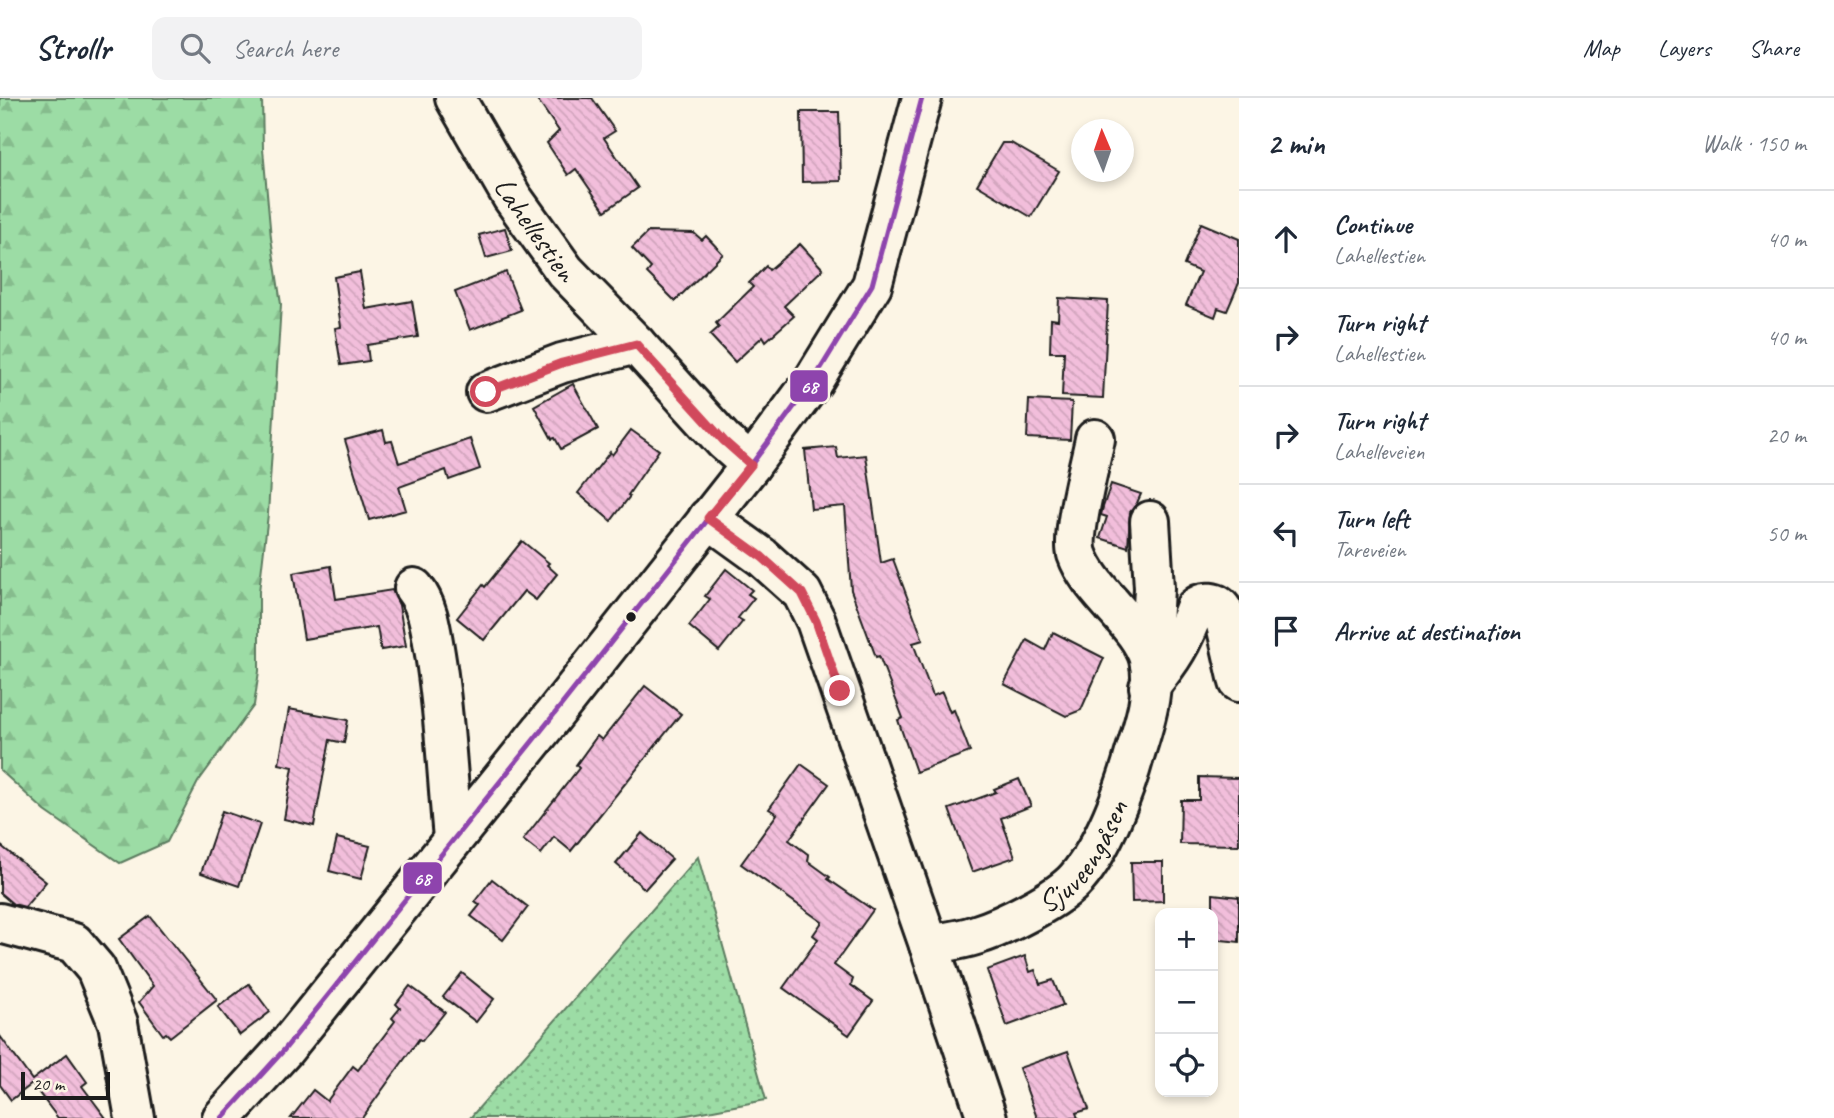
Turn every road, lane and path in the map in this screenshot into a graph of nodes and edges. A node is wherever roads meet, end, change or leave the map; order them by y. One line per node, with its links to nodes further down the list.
1 (455, 98): 3 (street, Lahellestien)
2 (922, 98): 6 (street)
3 (636, 344): 4 (street); 6 (street, Lahellestien)
4 (486, 392)
5 (1095, 439): 11 (street, Sjuveengåsen)
6 (751, 465): 7 (street)
7 (708, 518): 12 (street); 14 (street)
8 (1150, 521): 11 (street, Sjuveengåsen)
9 (414, 588): 12 (street)
10 (1239, 682): 11 (street)
11 (1149, 687): 14 (street, Sjuveengåsen)
12 (453, 838): 16 (street)
13 (0, 923): 15 (street)
14 (929, 945): 17 (street)
15 (135, 1118)
16 (222, 1118)
17 (987, 1118)

